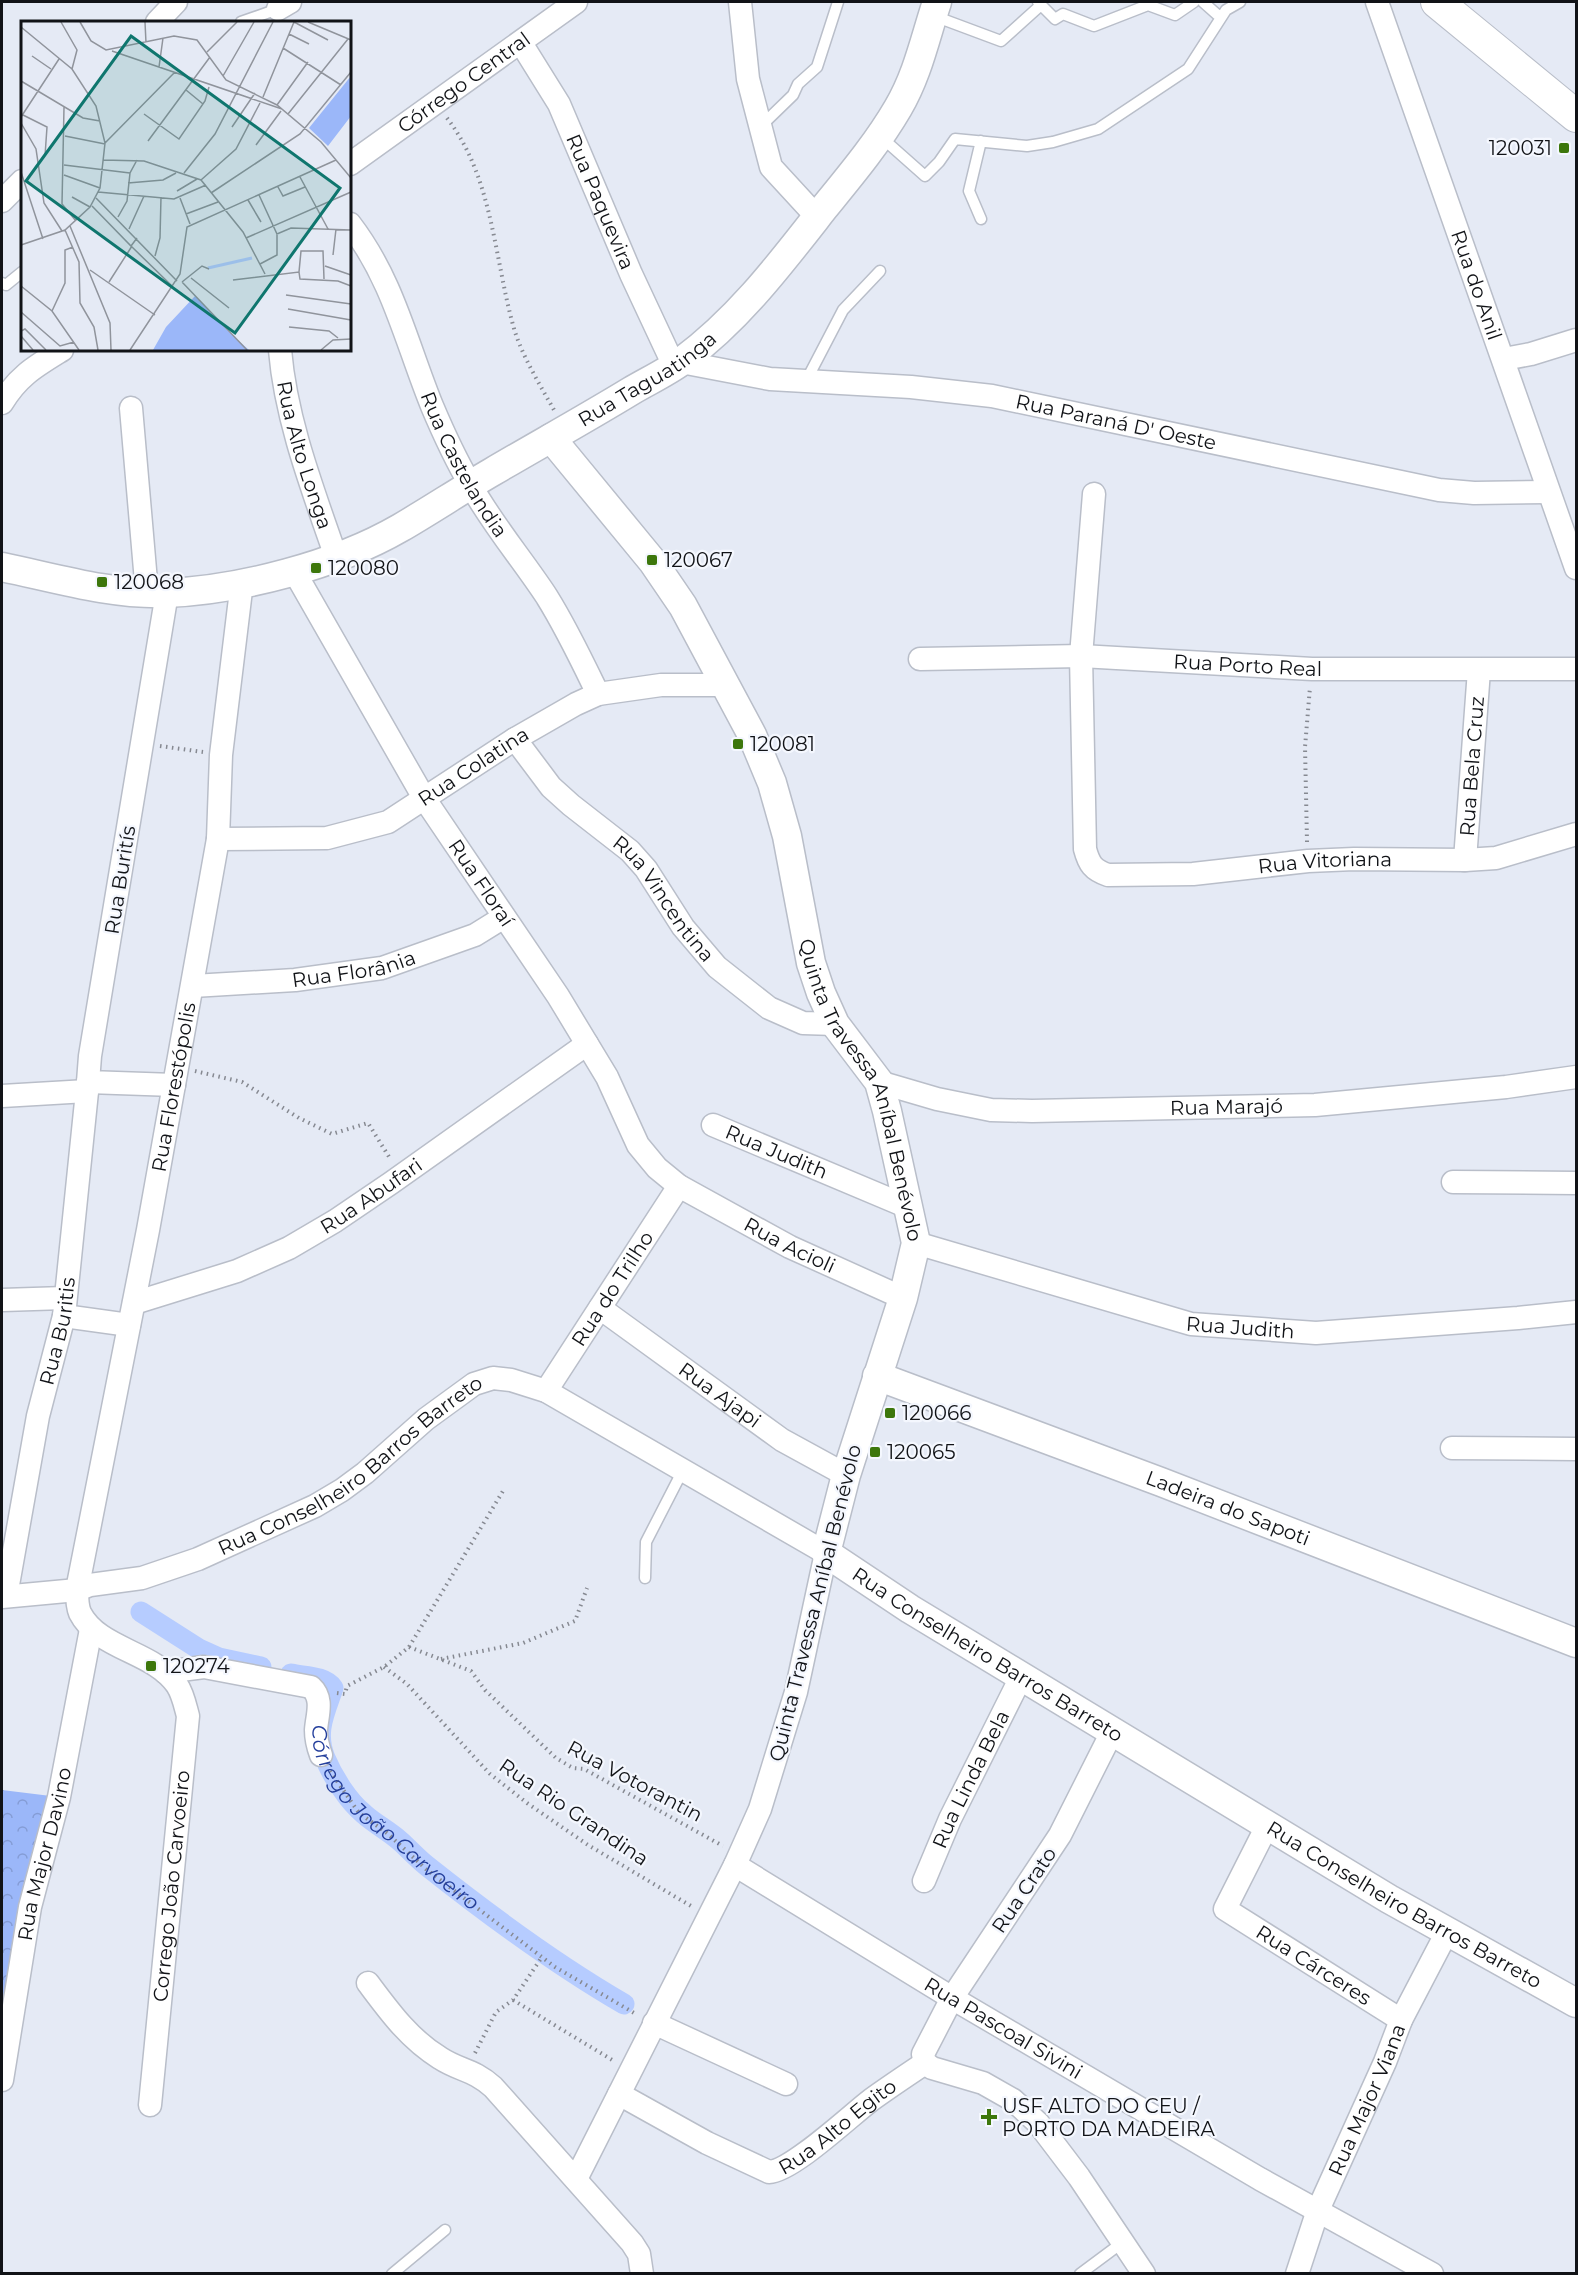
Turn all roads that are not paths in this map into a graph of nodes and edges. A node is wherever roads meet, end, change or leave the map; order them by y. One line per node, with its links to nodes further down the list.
1 (176, 2): 14 (street)
2 (576, 2): 16 (street, Córrego Central)
3 (740, 2): 18 (street)
4 (838, 2): 18 (lane)
5 (1194, 2): 10 (lane)
6 (1203, 2): 13 (lane)
7 (1240, 2): 13 (lane)
8 (1377, 2): 33 (street, Rua do Anil)
9 (1437, 2): 17 (main road)
10 (1040, 3): 12 (lane)
11 (284, 5): 15 (lane)
12 (935, 9): 19 (street, Rua Taguatinga)
13 (1221, 18): 20 (lane)
14 (159, 21)
15 (243, 21)
16 (521, 43): 21 (street, Córrego Central); 34 (street, Rua Paquevira)
17 (1576, 116)
18 (759, 128): 24 (street)
19 (879, 136): 20 (lane); 24 (street, Rua Taguatinga)
20 (981, 141): 25 (lane)
21 (351, 163)
22 (21, 182): 23 (street)
23 (2, 201)
24 (817, 217): 34 (street, Rua Taguatinga)
25 (981, 219)
26 (351, 225): 39 (street, Rua Castelandia)
27 (880, 271): 35 (lane)
28 (21, 273): 29 (lane)
29 (2, 283)
30 (1576, 340): 33 (street)
31 (60, 351): 36 (street)
32 (280, 351): 42 (street, Rua Alto Longa)
33 (1504, 359): 40 (street, Rua do Anil)
34 (677, 364): 35 (street, Rua Paraná D' Oeste); 38 (street, Rua Taguatinga)
35 (806, 381): 40 (street, Rua Paraná D' Oeste)
36 (6, 395)
37 (131, 408): 47 (street, Rua Buritís)
38 (557, 434): 39 (street, Rua Taguatinga); 52 (street, Quinta Travessa Aníbal Benévolo)
39 (470, 484): 42 (street, Rua Taguatinga); 53 (street, Rua Castelandia)
40 (1548, 492): 44 (street, Rua do Anil)
41 (1094, 495): 48 (street)
42 (336, 557): 45 (street, Rua Taguatinga)
43 (2, 567): 47 (street, Rua Taguatinga)
44 (1576, 568)
45 (294, 571): 46 (street, Rua Taguatinga); 55 (street, Rua Floraí)
46 (243, 582): 47 (street, Rua Taguatinga); 57 (street, Rua Florestópolis)
47 (157, 593): 66 (street, Rua Buritís)
48 (1081, 656): 49 (street, Rua Porto Real); 51 (street, Rua Porto Real); 58 (street, Rua Vitoriana)
49 (920, 659)
50 (1576, 669): 51 (street, Rua Porto Real)
51 (1479, 670): 58 (street, Rua Bela Cruz)
52 (727, 685): 53 (street, Rua Colatina); 61 (street, Quinta Travessa Aníbal Benévolo)
53 (598, 694): 54 (street, Rua Colatina)
54 (515, 739): 55 (street, Rua Colatina); 61 (street, Rua Vincentina)
55 (424, 798): 57 (street, Rua Colatina); 59 (street, Rua Floraí)
56 (1576, 834): 58 (street, Rua Vitoriana)
57 (218, 839): 60 (street, Rua Florestópolis)
58 (1465, 860)
59 (504, 917): 60 (street, Rua Florânia); 62 (street, Rua Floraí)
60 (193, 986): 63 (street, Rua Florestópolis)
61 (835, 1024): 65 (street, Quinta Travessa Aníbal Benévolo)
62 (587, 1044): 71 (street, Rua Floraí); 79 (street, Rua Abufari)
63 (176, 1076): 66 (street); 79 (street, Rua Florestópolis)
64 (1576, 1077): 65 (street, Rua Marajó)
65 (879, 1082): 72 (street, Quinta Travessa Aníbal Benévolo)
66 (88, 1087): 67 (street); 76 (street, Rua Buritis)
67 (2, 1095)
68 (713, 1125): 72 (street, Rua Judith)
69 (1453, 1182): 70 (street)
70 (1576, 1183)
71 (679, 1186): 74 (street, Rua Acioli); 77 (street, Rua do Trilho)
72 (908, 1207): 73 (street, Quinta Travessa Aníbal Benévolo)
73 (915, 1243): 74 (street, Quinta Travessa Aníbal Benévolo); 78 (street, Rua Judith)
74 (903, 1298): 80 (street, Quinta Travessa Aníbal Benévolo)
75 (2, 1300): 76 (street)
76 (64, 1307): 79 (street); 88 (street, Rua Buritis)
77 (600, 1308): 81 (street, Rua do Trilho); 85 (street, Rua Ajapi)
78 (1576, 1312)
79 (132, 1314): 89 (street, Rua Florestópolis)
80 (877, 1376): 85 (street, Quinta Travessa Aníbal Benévolo); 91 (street, Ladeira do Sapoti)
81 (546, 1391): 84 (street, Rua Conselheiro Barros Barreto); 89 (street, Rua Conselheiro Barros Barreto)
82 (1452, 1448): 83 (street)
83 (1576, 1449)
84 (683, 1470): 86 (street, Rua Conselheiro Barros Barreto); 87 (lane)
85 (846, 1474): 86 (street, Quinta Travessa Aníbal Benévolo)
86 (826, 1553): 93 (street, Rua Conselheiro Barros Barreto); 97 (street, Quinta Travessa Aníbal Benévolo)
87 (645, 1578)
88 (6, 1590): 89 (street, Rua Conselheiro Barros Barreto)
89 (77, 1590): 90 (street)
90 (91, 1629): 92 (street); 106 (street, Rua Major Davino)
91 (1576, 1643)
92 (165, 1672): 95 (street); 109 (street, Corrego João Carvoeiro)
93 (1022, 1677): 94 (street, Rua Conselheiro Barros Barreto); 98 (street, Rua Linda Bela)
94 (1112, 1731): 96 (street, Rua Conselheiro Barros Barreto); 101 (street, Rua Crato)
95 (321, 1755)
96 (1268, 1824): 99 (street, Rua Conselheiro Barros Barreto); 103 (street, Rua Cárceres)
97 (737, 1860): 101 (street, Rua Pascoal Sivini); 104 (street, Quinta Travessa Aníbal Benévolo)
98 (924, 1881)
99 (1448, 1932): 102 (street, Rua Conselheiro Barros Barreto); 103 (street, Rua Major Viana)
100 (368, 1983): 110 (street)
101 (952, 1998): 105 (street, Rua Crato); 111 (street, Rua Pascoal Sivini)
102 (1576, 2003)
103 (1401, 2020): 111 (street, Rua Major Viana)
104 (654, 2023): 107 (street); 108 (street, Quinta Travessa Aníbal Benévolo)
105 (926, 2053): 108 (street, Rua Alto Egito); 113 (street)
106 (2, 2080)
107 (786, 2085)
108 (619, 2094): 110 (street, Quinta Travessa Aníbal Benévolo)
109 (150, 2105)
110 (576, 2180): 115 (street)
111 (1318, 2210): 118 (street, Rua Major Viana); 119 (street, Rua Pascoal Sivini)
112 (445, 2230): 114 (lane)
113 (1124, 2242): 116 (lane); 117 (street)
114 (392, 2274)
115 (642, 2274)
116 (1080, 2274)
117 (1144, 2274)
118 (1297, 2274)
119 (1432, 2274)

